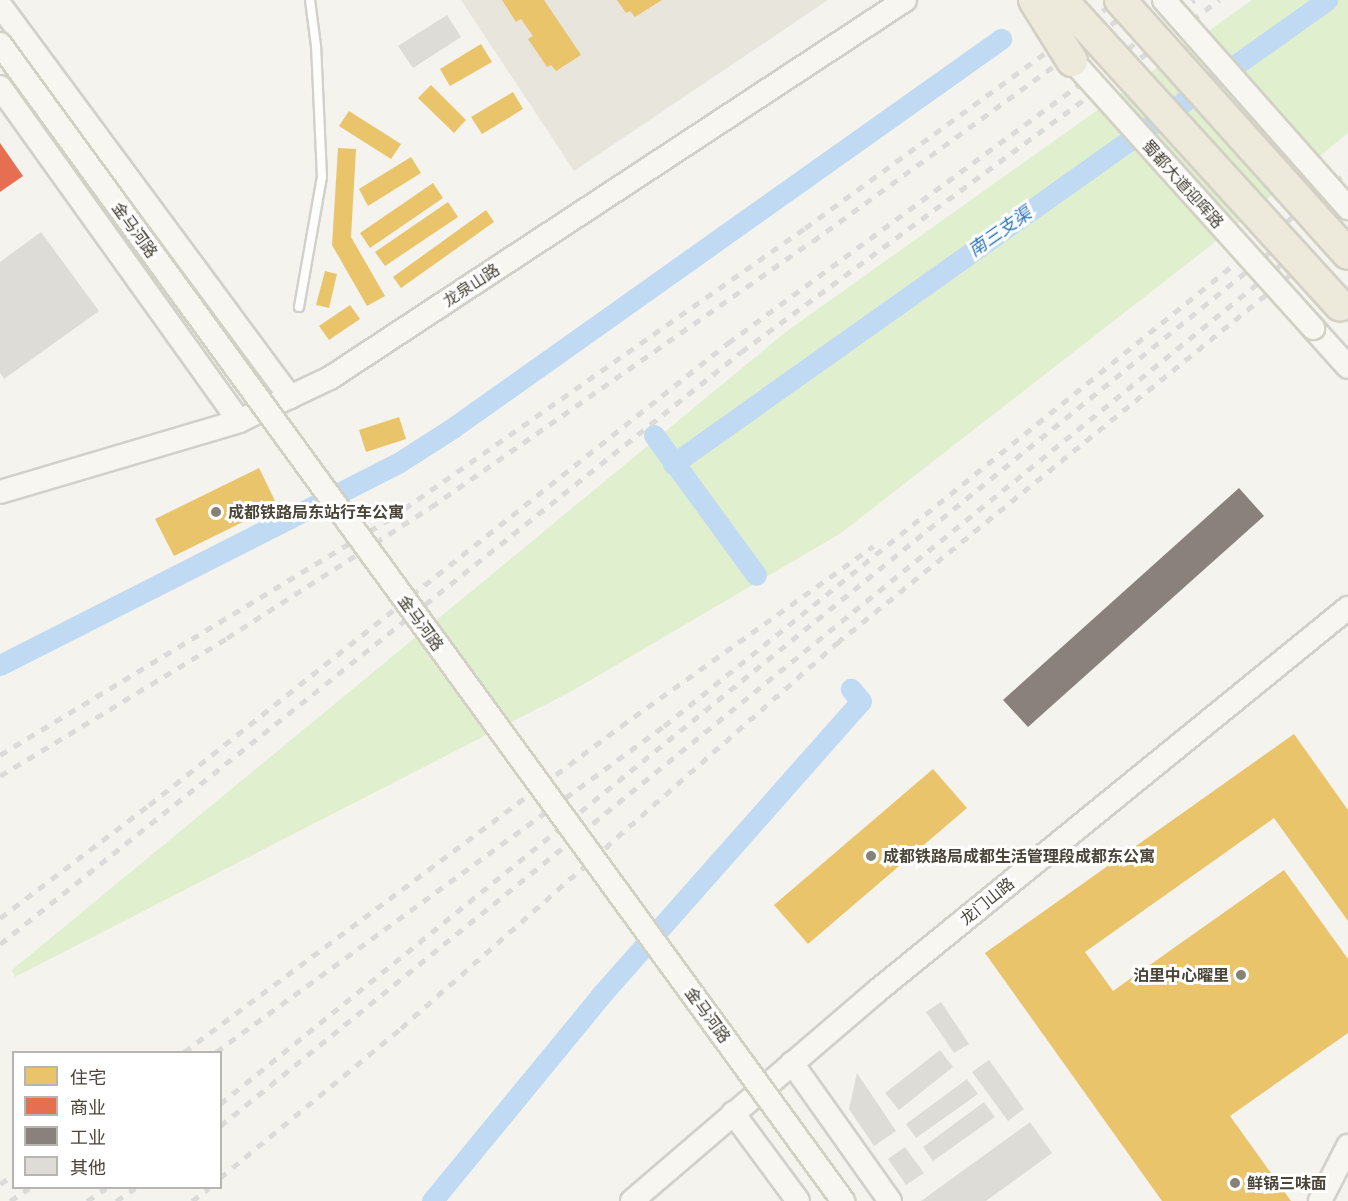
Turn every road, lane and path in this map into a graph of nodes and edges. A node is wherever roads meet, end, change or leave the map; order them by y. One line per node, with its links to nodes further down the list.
1 (310, 0): 15 (lane)
2 (905, 0): 17 (street, 龙泉山路)
3 (1021, 0): 10 (street, 蜀都大道迎晖路, bridge)
4 (1034, 0): 10 (highway, bridge)
5 (1062, 0): 14 (highway, 蜀都大道迎晖路, bridge)
6 (1120, 0): 13 (highway, bridge)
7 (1164, 0): 12 (street, bridge)
8 (0, 5): 17 (street)
9 (0, 44): 26 (street, 金马河路, bridge)
10 (1072, 61): 16 (street, 蜀都大道迎晖路, bridge)
11 (0, 87): 18 (street)
12 (1348, 208)
13 (1348, 255)
14 (1340, 305)
15 (299, 307)
16 (1348, 367)
17 (290, 397): 18 (street, 龙泉山路)
18 (239, 421): 19 (street, 龙泉山路)
19 (0, 492)
20 (1348, 608): 21 (street, 龙门山路)
21 (792, 1063): 22 (street, 龙门山路); 27 (street)
22 (733, 1113): 24 (street, 龙门山路); 25 (street)
23 (1348, 1146): 28 (street)
24 (632, 1201)
25 (798, 1201)
26 (843, 1201)
27 (890, 1201)
28 (1320, 1201)

